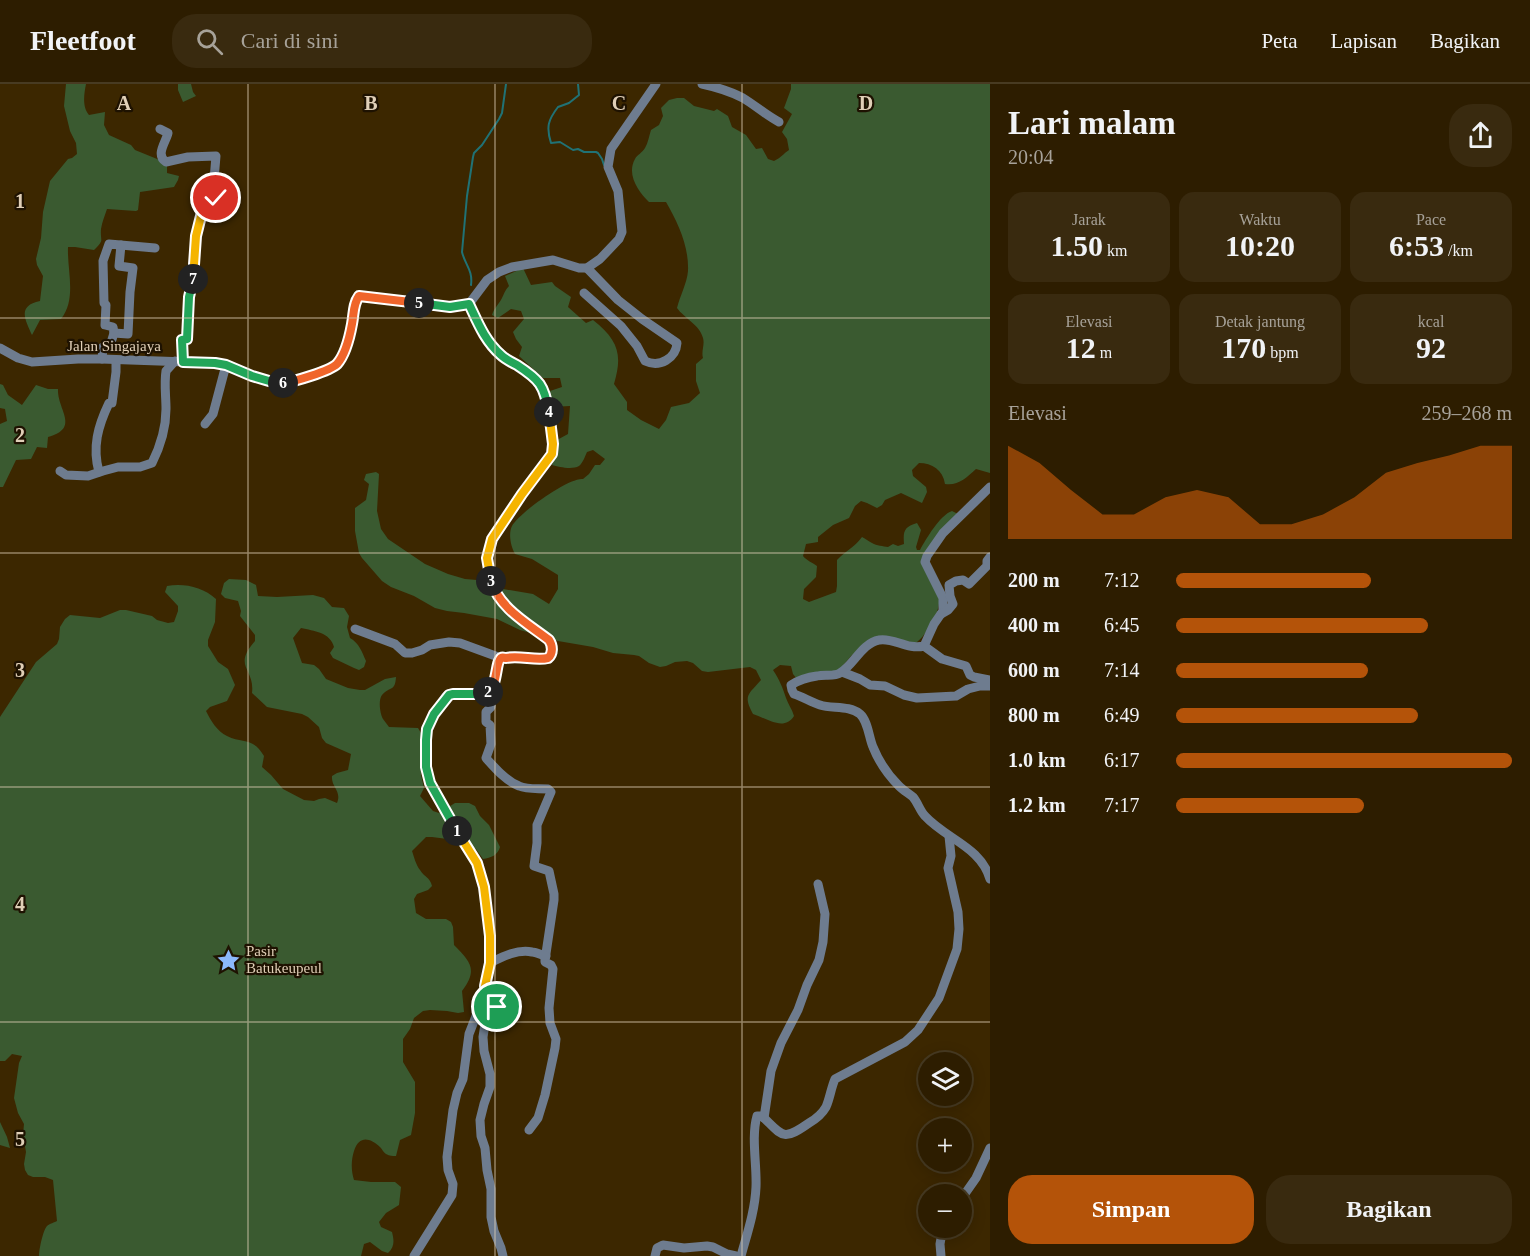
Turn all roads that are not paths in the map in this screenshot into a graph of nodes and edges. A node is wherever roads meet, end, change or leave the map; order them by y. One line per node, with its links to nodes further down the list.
1 (656, 84): 7 (street)
2 (702, 84): 3 (street)
3 (779, 122)
4 (160, 129): 14 (street)
5 (122, 245): 6 (street); 10 (street); 10 (street)
6 (154, 248)
7 (587, 268): 8 (street); 9 (street)
8 (584, 293)
9 (469, 304): 15 (street, Jalan Singajaya); 24 (street)
10 (114, 333): 12 (street)
11 (0, 348): 12 (street, Jalan Singajaya)
12 (102, 359): 13 (street, Jalan Singajaya)
13 (116, 360): 14 (street, Jalan Singajaya); 18 (street)
14 (179, 361): 15 (street, Jalan Singajaya); 18 (street)
15 (226, 365): 16 (street)
16 (205, 424)
17 (60, 471): 18 (street)
18 (99, 472)
19 (990, 487): 21 (street)
20 (990, 557): 21 (street)
21 (941, 614): 23 (street)
22 (355, 629): 24 (street)
23 (924, 646): 25 (street); 26 (street)
24 (501, 658): 28 (street)
25 (842, 672): 27 (street); 29 (street)
26 (990, 680)
27 (990, 686)
28 (490, 691): 32 (street); 33 (street)
29 (950, 837): 30 (street); 36 (street)
30 (990, 879)
31 (818, 884): 36 (street)
32 (546, 956): 33 (street); 37 (street)
33 (490, 963): 34 (street)
34 (485, 986): 35 (street); 35 (street)
35 (481, 1008): 41 (street); 42 (street)
36 (764, 1118): 44 (street)
37 (529, 1130)
38 (990, 1148): 39 (street)
39 (972, 1184)
40 (941, 1238): 45 (street)
41 (414, 1256)
42 (502, 1256)
43 (654, 1256): 44 (street)
44 (738, 1256)
45 (940, 1256)

